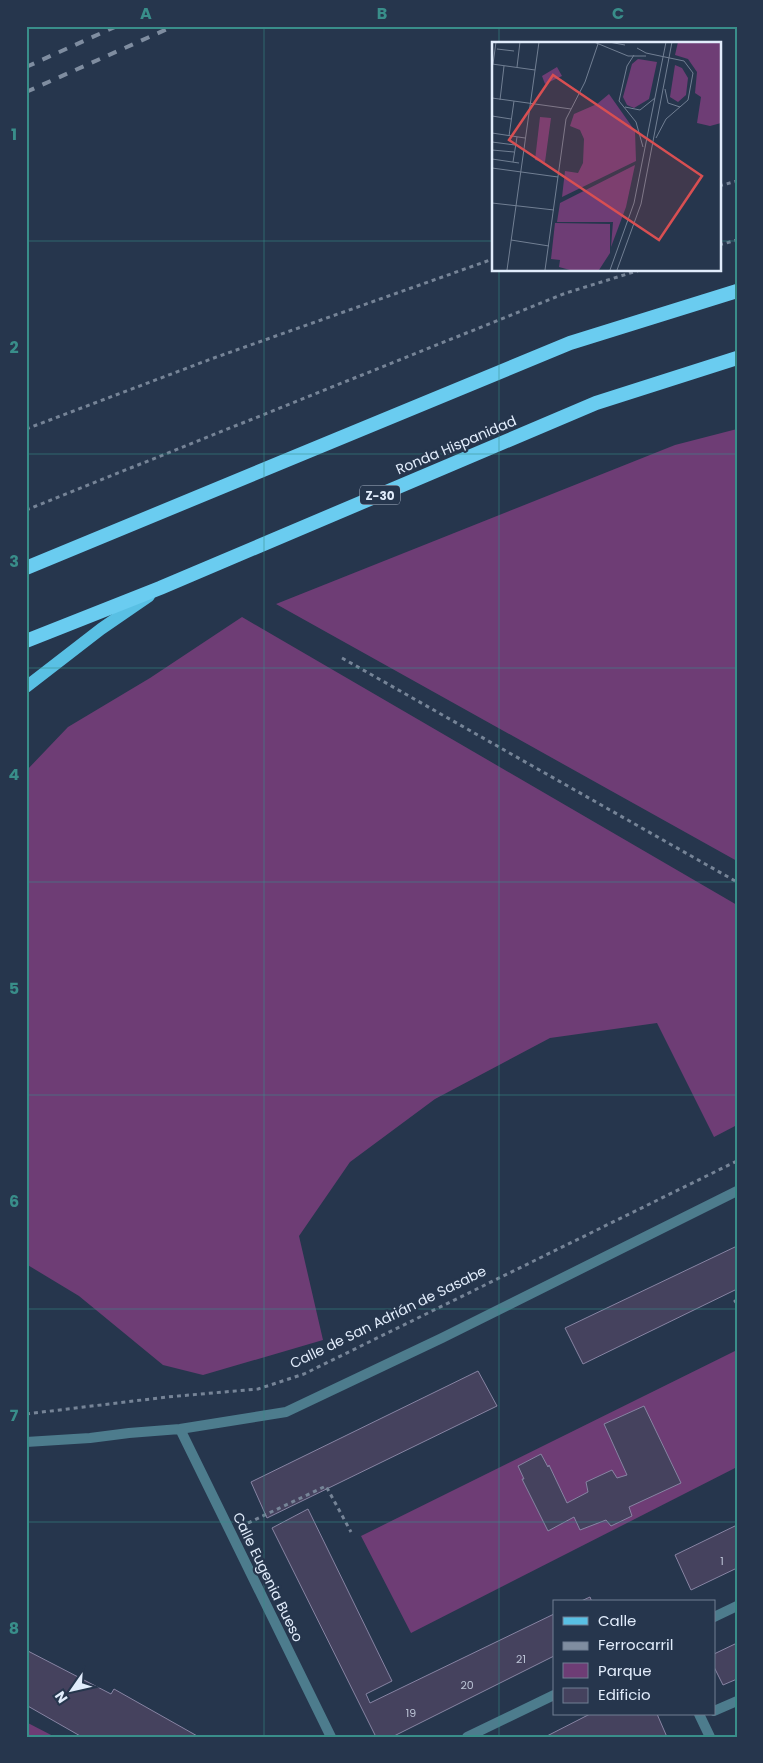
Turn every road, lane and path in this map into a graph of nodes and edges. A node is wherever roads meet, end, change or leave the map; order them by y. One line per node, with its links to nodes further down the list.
1 (737, 181): 2 (path)
2 (720, 186)
3 (737, 240): 4 (path)
4 (720, 245)
5 (492, 259): 9 (path)
6 (637, 271): 10 (path)
7 (737, 291): 11 (highway)
8 (737, 358): 12 (highway, Ronda Hispanidad / Z-30)
9 (26, 429)
10 (26, 510)
11 (26, 568)
12 (160, 588): 13 (highway, Ronda Hispanidad / Z-30); 15 (main road)
13 (26, 641)
14 (342, 658): 16 (path)
15 (26, 687)
16 (737, 882)
17 (737, 1161): 19 (path, Calle de San Adrián de Sasabe)
18 (737, 1191): 20 (street)
19 (26, 1414)
20 (180, 1430): 21 (street); 22 (street, Calle Eugenia Bueso)
21 (26, 1442)
22 (230, 1532): 23 (path); 30 (street, Calle Eugenia Bueso)
23 (352, 1532)
24 (737, 1606): 25 (street)
25 (716, 1616)
26 (553, 1695): 31 (street)
27 (737, 1701): 28 (street)
28 (716, 1710)
29 (703, 1716): 32 (street)
30 (331, 1737)
31 (467, 1737)
32 (710, 1737)

